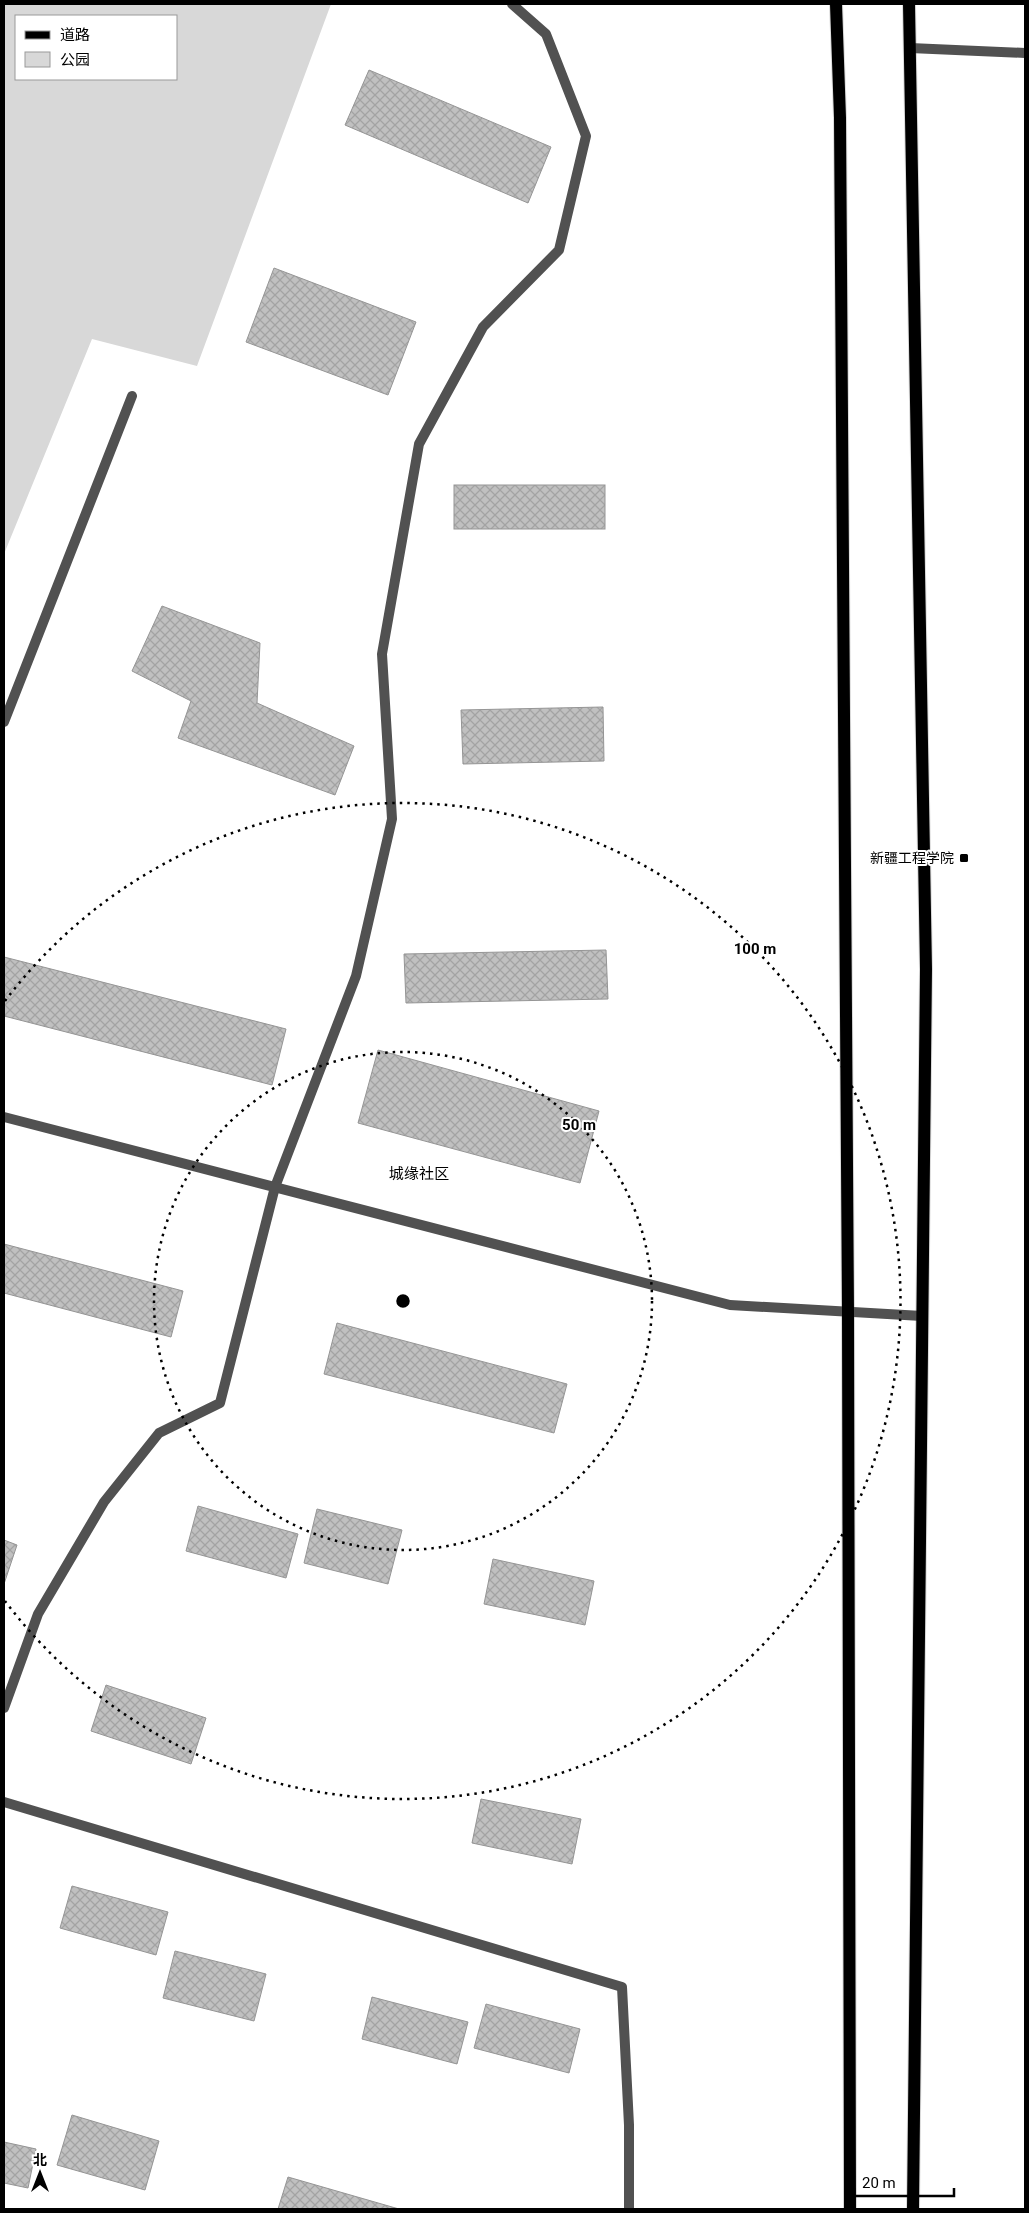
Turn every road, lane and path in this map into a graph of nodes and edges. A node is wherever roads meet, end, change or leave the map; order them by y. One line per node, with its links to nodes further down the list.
1 (512, 4): 9 (street)
2 (836, 4): 10 (main road)
3 (909, 4): 4 (main road)
4 (910, 48): 5 (street); 11 (main road)
5 (1025, 53)
6 (132, 396): 7 (street)
7 (4, 722)
8 (4, 1117): 9 (street)
9 (275, 1187): 10 (street); 12 (street)
10 (848, 1312): 11 (street); 15 (main road)
11 (922, 1316): 16 (main road)
12 (4, 1708)
13 (4, 1802): 14 (street)
14 (629, 2209)
15 (850, 2209)
16 (913, 2209)

